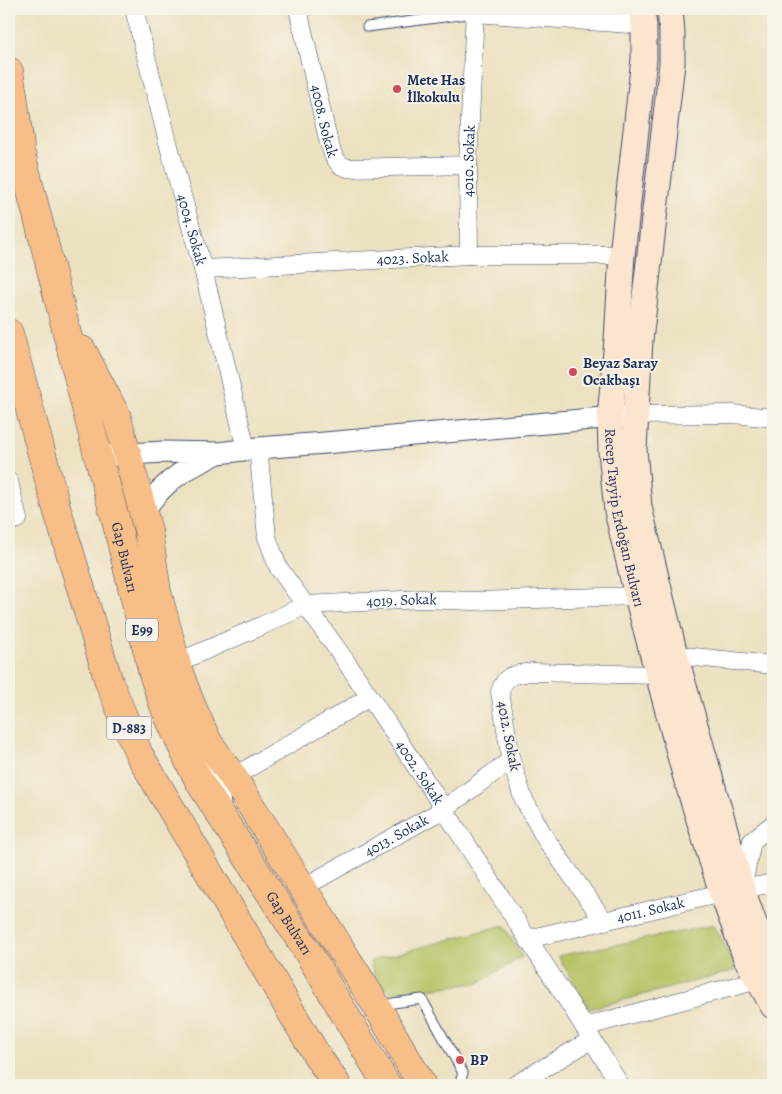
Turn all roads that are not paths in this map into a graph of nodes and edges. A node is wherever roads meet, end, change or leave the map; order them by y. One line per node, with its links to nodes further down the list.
1 (134, 9): 13 (street, 4004. Sokak)
2 (298, 9): 10 (street, 4008. Sokak)
3 (670, 9): 16 (main road, Recep Tayyip Erdoğan Bulvarı)
4 (475, 11): 5 (street); 6 (lane); 10 (street, 4010. Sokak)
5 (642, 17): 12 (main road, Recep Tayyip Erdoğan Bulvarı)
6 (367, 26)
7 (9, 71): 9 (highway)
8 (9, 128): 9 (highway, Gap Bulvarı / E99)
9 (22, 157): 14 (highway, Gap Bulvarı / E99)
10 (468, 165): 11 (street, 4010. Sokak)
11 (469, 254): 12 (street, 4023. Sokak); 13 (street, 4023. Sokak)
12 (622, 255): 17 (main road, Recep Tayyip Erdoğan Bulvarı)
13 (203, 269): 19 (street, 4004. Sokak)
14 (62, 313): 21 (highway); 22 (highway, Gap Bulvarı / E99)
15 (9, 333): 48 (highway, D-883)
16 (635, 415): 17 (street); 18 (street); 28 (main road, Recep Tayyip Erdoğan Bulvarı)
17 (610, 417): 19 (street); 26 (main road, Recep Tayyip Erdoğan Bulvarı)
18 (773, 418)
19 (252, 449): 20 (street); 27 (street, 4002. Sokak)
20 (219, 453): 21 (street); 24 (street)
21 (127, 454): 22 (street); 24 (highway)
22 (98, 456): 37 (highway, Gap Bulvarı / E99)
23 (9, 482): 25 (street)
24 (143, 512): 29 (highway)
25 (9, 522)
26 (637, 596): 27 (street, 4019. Sokak); 31 (main road, Recep Tayyip Erdoğan Bulvarı)
27 (306, 604): 29 (street, 4019. Sokak); 32 (street, 4002. Sokak)
28 (675, 655): 30 (street); 41 (main road, Recep Tayyip Erdoğan Bulvarı)
29 (176, 663): 33 (highway)
30 (773, 665)
31 (658, 675): 34 (street, 4012. Sokak); 41 (main road, Recep Tayyip Erdoğan Bulvarı)
32 (370, 697): 35 (street); 36 (street, 4002. Sokak)
33 (208, 742): 35 (highway); 37 (street)
34 (511, 760): 36 (street, 4013. Sokak); 42 (street, 4012. Sokak)
35 (233, 778): 40 (highway)
36 (444, 809): 40 (street, 4013. Sokak); 43 (street, 4002. Sokak)
37 (222, 817): 49 (highway, Gap Bulvarı / E99)
38 (773, 824): 41 (street)
39 (773, 883): 41 (street, 4011. Sokak)
40 (302, 888): 45 (highway)
41 (732, 891): 42 (street, 4011. Sokak); 44 (main road, Recep Tayyip Erdoğan Bulvarı)
42 (604, 921): 43 (street, 4011. Sokak)
43 (528, 939): 47 (street, 4002. Sokak)
44 (766, 971): 46 (main road, Recep Tayyip Erdoğan Bulvarı); 47 (street)
45 (376, 1005): 50 (highway); 51 (lane)
46 (773, 1006)
47 (588, 1034): 52 (street); 53 (street, 4002. Sokak)
48 (336, 1085)
49 (387, 1085)
50 (422, 1085)
51 (459, 1085)
52 (514, 1085)
53 (620, 1085)

